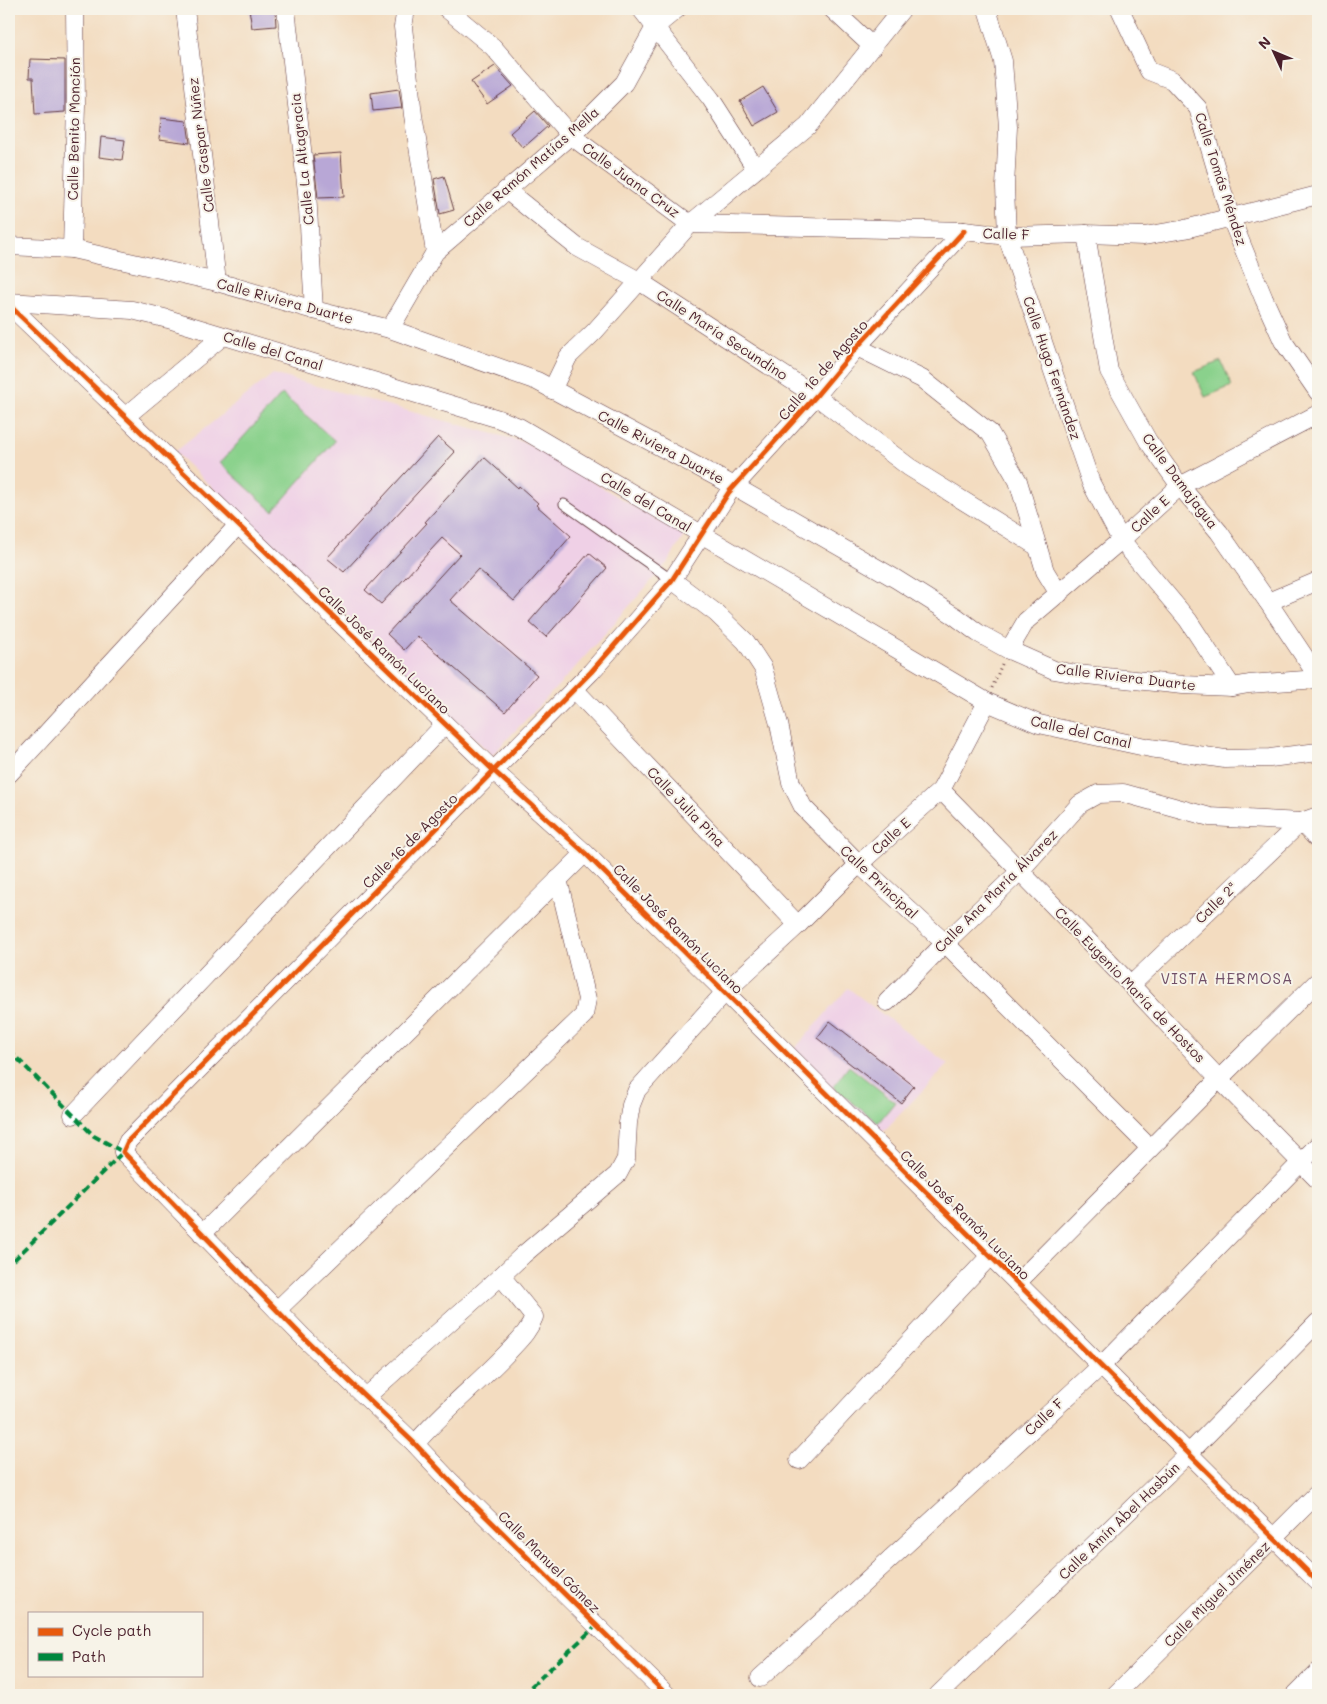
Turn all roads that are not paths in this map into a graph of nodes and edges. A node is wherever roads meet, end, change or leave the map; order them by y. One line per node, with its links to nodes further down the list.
1 (75, 9): 24 (street, Calle Benito Monción)
2 (185, 9): 27 (street, Calle Gaspar Núñez)
3 (286, 9): 29 (street, Calle La Altagracia)
4 (406, 9): 25 (street)
5 (446, 9): 14 (street, Calle Juana Cruz)
6 (641, 9): 12 (street)
7 (677, 9): 12 (street, Calle Ramón Matías Mella)
8 (832, 9): 13 (street)
9 (902, 9): 13 (street)
10 (987, 9): 22 (street, Calle Hugo Fernández)
11 (1120, 9): 18 (street, Calle Tomás Méndez)
12 (655, 27): 14 (street, Calle Ramón Matías Mella); 15 (street)
13 (873, 48): 15 (street)
14 (570, 135): 16 (street, Calle Ramón Matías Mella); 19 (street, Calle Juana Cruz)
15 (756, 170): 19 (street)
16 (506, 190): 25 (street, Calle Ramón Matías Mella); 26 (street, Calle María Secundino)
17 (1318, 195): 18 (street, Calle F)
18 (1230, 216): 21 (street, Calle F); 34 (street, Calle Tomás Méndez)
19 (690, 224): 20 (street, Calle F); 26 (street)
20 (964, 231): 22 (street, Calle F); 32 (street, Calle 16 de Agosto)
21 (1086, 234): 22 (street, Calle F); 38 (street, Calle Damajagua)
22 (1007, 236): 43 (street, Calle Hugo Fernández)
23 (9, 246): 24 (street, Calle Riviera Duarte)
24 (72, 248): 27 (street, Calle Riviera Duarte)
25 (435, 252): 30 (street, Calle Ramón Matías Mella)
26 (639, 281): 33 (street); 35 (street, Calle María Secundino)
27 (217, 282): 29 (street, Calle Riviera Duarte)
28 (9, 303): 31 (street, Calle del Canal); 37 (street, Calle José Ramón Luciano)
29 (314, 310): 30 (street, Calle Riviera Duarte)
30 (390, 329): 33 (street, Calle Riviera Duarte)
31 (223, 336): 37 (street); 42 (street, Calle del Canal)
32 (857, 347): 35 (street, Calle 16 de Agosto); 44 (street)
33 (552, 390): 39 (street, Calle Riviera Duarte)
34 (1318, 392)
35 (816, 396): 39 (street, Calle 16 de Agosto); 44 (street, Calle María Secundino)
36 (1318, 414): 38 (street, Calle E)
37 (125, 417): 41 (street, Calle José Ramón Luciano)
38 (1180, 486): 43 (street, Calle E); 48 (street, Calle Damajagua)
39 (732, 489): 42 (street, Calle 16 de Agosto); 49 (street, Calle Riviera Duarte)
40 (564, 504): 45 (lane)
41 (238, 525): 54 (street, Calle José Ramón Luciano); 57 (street)
42 (704, 532): 45 (street, Calle 16 de Agosto); 53 (street, Calle del Canal)
43 (1121, 540): 47 (street, Calle E); 51 (street, Calle Hugo Fernández)
44 (1038, 547): 47 (street)
45 (672, 580): 52 (street, Calle 16 de Agosto); 63 (street, Calle Principal)
46 (1318, 581): 48 (street)
47 (1059, 594): 49 (street, Calle E)
48 (1268, 602): 50 (street, Calle Damajagua)
49 (1007, 654): 51 (street, Calle Riviera Duarte)
50 (1318, 678): 51 (street, Calle Riviera Duarte)
51 (1232, 687)
52 (574, 689): 56 (street, Calle 16 de Agosto); 66 (street, Calle Julia Pina)
53 (988, 699): 55 (street, Calle del Canal); 58 (street, Calle E)
54 (445, 724): 56 (street, Calle José Ramón Luciano); 73 (street)
55 (1318, 752)
56 (494, 771): 62 (street, Calle José Ramón Luciano); 76 (street, Calle 16 de Agosto)
57 (9, 774)
58 (941, 790): 63 (street, Calle E); 64 (street, Calle Eugenio María de Hostos)
59 (1318, 816): 60 (street, Calle Ana María Álvarez)
60 (1301, 822): 61 (street); 64 (street, Calle Ana María Álvarez); 69 (street, Calle 2ª)
61 (1318, 840)
62 (585, 853): 65 (street); 70 (street, Calle José Ramón Luciano)
63 (859, 864): 66 (street, Calle E); 67 (street, Calle Principal)
64 (1020, 870): 67 (street, Calle Ana María Álvarez); 69 (street, Calle Eugenio María de Hostos)
65 (558, 879): 79 (street); 83 (street)
66 (798, 925): 70 (street, Calle E)
67 (944, 943): 71 (street, Calle Ana María Álvarez); 75 (street, Calle Principal)
68 (1318, 981): 72 (street)
69 (1131, 985): 72 (street, Calle Eugenio María de Hostos)
70 (725, 992): 80 (street, Calle José Ramón Luciano); 81 (street, Calle E)
71 (886, 1002)
72 (1219, 1079): 75 (street); 77 (street, Calle Eugenio María de Hostos)
73 (73, 1115)
74 (1318, 1145): 77 (street, Calle F)
75 (1150, 1148): 82 (street)
76 (123, 1152): 79 (street, Calle Manuel Gómez)
77 (1300, 1162): 78 (street, Calle Eugenio María de Hostos); 85 (street, Calle F)
78 (1318, 1180)
79 (202, 1234): 83 (street, Calle Manuel Gómez)
80 (990, 1256): 82 (street, Calle José Ramón Luciano); 89 (street)
81 (501, 1276): 86 (street, Calle E); 87 (street)
82 (1017, 1283): 85 (street, Calle José Ramón Luciano)
83 (277, 1310): 86 (street, Calle Manuel Gómez)
84 (1318, 1322): 88 (street, Calle Amín Abel Hasbún)
85 (1101, 1366): 88 (street, Calle José Ramón Luciano); 94 (street, Calle F)
86 (366, 1398): 87 (street, Calle Manuel Gómez)
87 (415, 1444): 95 (street, Calle Manuel Gómez)
88 (1188, 1454): 91 (street, Calle José Ramón Luciano); 96 (street, Calle Amín Abel Hasbún)
89 (799, 1460)
90 (1318, 1493): 91 (street, Calle Miguel Jiménez)
91 (1274, 1538): 92 (street, Calle José Ramón Luciano); 97 (street, Calle Miguel Jiménez)
92 (1318, 1582)
93 (1318, 1672): 98 (street)
94 (760, 1678)
95 (668, 1695)
96 (938, 1695)
97 (1115, 1695)
98 (1295, 1695)

